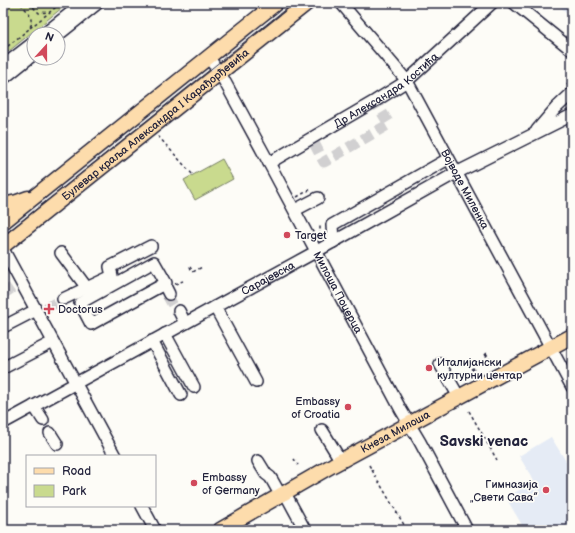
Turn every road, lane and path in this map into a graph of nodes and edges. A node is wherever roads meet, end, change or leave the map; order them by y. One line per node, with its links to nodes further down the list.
1 (20, 3): 13 (path)
2 (29, 3): 11 (path)
3 (61, 3): 12 (path)
4 (83, 3): 16 (street)
5 (98, 3): 17 (street)
6 (276, 3): 22 (main road, Булевар краља Александра I Карађорђевића)
7 (307, 3): 25 (main road, Булевар краља Александра I Карађорђевића)
8 (341, 3): 28 (street, Војводе Миленка)
9 (492, 3): 28 (street, Др Александра Костића)
10 (514, 3): 21 (street)
11 (34, 9): 12 (path); 13 (path)
12 (50, 12): 15 (path)
13 (29, 13): 14 (path)
14 (30, 26)
15 (33, 26)
16 (54, 26)
17 (66, 29)
18 (26, 31): 20 (path)
19 (26, 48): 24 (street)
20 (3, 50)
21 (572, 50)
22 (208, 57): 25 (street, Милоша Поцерца); 37 (main road, Булевар краља Александра I Карађорђевића)
23 (26, 60): 26 (street)
24 (3, 66)
25 (220, 73): 34 (street, Милоша Поцерца); 45 (main road, Булевар краља Александра I Карађорђевића)
26 (3, 79)
27 (572, 80): 29 (path)
28 (407, 81): 33 (street, Војводе Миленка); 34 (street, Др Александра Костића)
29 (567, 91): 31 (street, Сарајевска)
30 (572, 114): 31 (street, Сарајевска)
31 (534, 134): 35 (street, Сарајевска)
32 (157, 135): 36 (path)
33 (448, 159): 35 (street, Војводе Миленка); 43 (street)
34 (269, 162): 41 (street, Милоша Поцерца)
35 (456, 174): 43 (street, Сарајевска); 63 (street, Војводе Миленка)
36 (193, 175)
37 (41, 191): 40 (main road); 42 (main road, Булевар краља Александра I Карађорђевића)
38 (314, 194): 39 (path); 41 (street)
39 (295, 197)
40 (3, 205)
41 (295, 210): 46 (street, Милоша Поцерца)
42 (3, 222)
43 (333, 242): 46 (street, Сарајевска)
44 (151, 246): 51 (street)
45 (3, 248): 55 (street)
46 (317, 251): 54 (street, Сарајевска); 80 (street, Милоша Поцерца)
47 (61, 253): 51 (street)
48 (190, 267): 49 (path)
49 (202, 267)
50 (183, 281): 52 (path)
51 (87, 288): 53 (street)
52 (168, 288): 52 (street)
53 (63, 299)
54 (215, 307): 57 (street, Сарајевска); 70 (street)
55 (40, 310): 58 (street); 62 (street)
56 (178, 312): 57 (street)
57 (184, 324): 59 (street, Сарајевска)
58 (3, 327)
59 (165, 334): 61 (street, Сарајевска); 72 (street)
60 (572, 336): 63 (main road, Кнеза Милоша)
61 (152, 341): 71 (street, Сарајевска); 74 (street)
62 (53, 342): 68 (street); 71 (street)
63 (551, 348): 73 (street, Војводе Миленка); 75 (main road, Кнеза Милоша)
64 (485, 353): 65 (path)
65 (490, 362)
66 (469, 363): 69 (path)
67 (441, 364): 75 (street)
68 (3, 368)
69 (474, 370)
70 (256, 382)
71 (75, 383): 76 (street, Сарајевска); 84 (street)
72 (194, 387)
73 (572, 387)
74 (181, 395)
75 (461, 396): 80 (main road, Кнеза Милоша)
76 (34, 406): 78 (street); 79 (street, Сарајевска)
77 (469, 411): 88 (path)
78 (43, 420)
79 (3, 423)
80 (408, 424): 87 (main road, Кнеза Милоша); 97 (street, Милоша Поцерца)
81 (322, 430): 87 (street)
82 (50, 433): 83 (street)
83 (56, 444)
84 (114, 455)
85 (294, 459): 90 (path)
86 (260, 460): 91 (street)
87 (341, 460): 91 (main road, Кнеза Милоша)
88 (498, 460)
89 (369, 464): 96 (path)
90 (298, 465)
91 (283, 495): 94 (main road, Кнеза Милоша); 95 (street)
92 (143, 507): 93 (street)
93 (155, 530)
94 (220, 530)
95 (305, 530)
96 (407, 530)
97 (466, 530)

